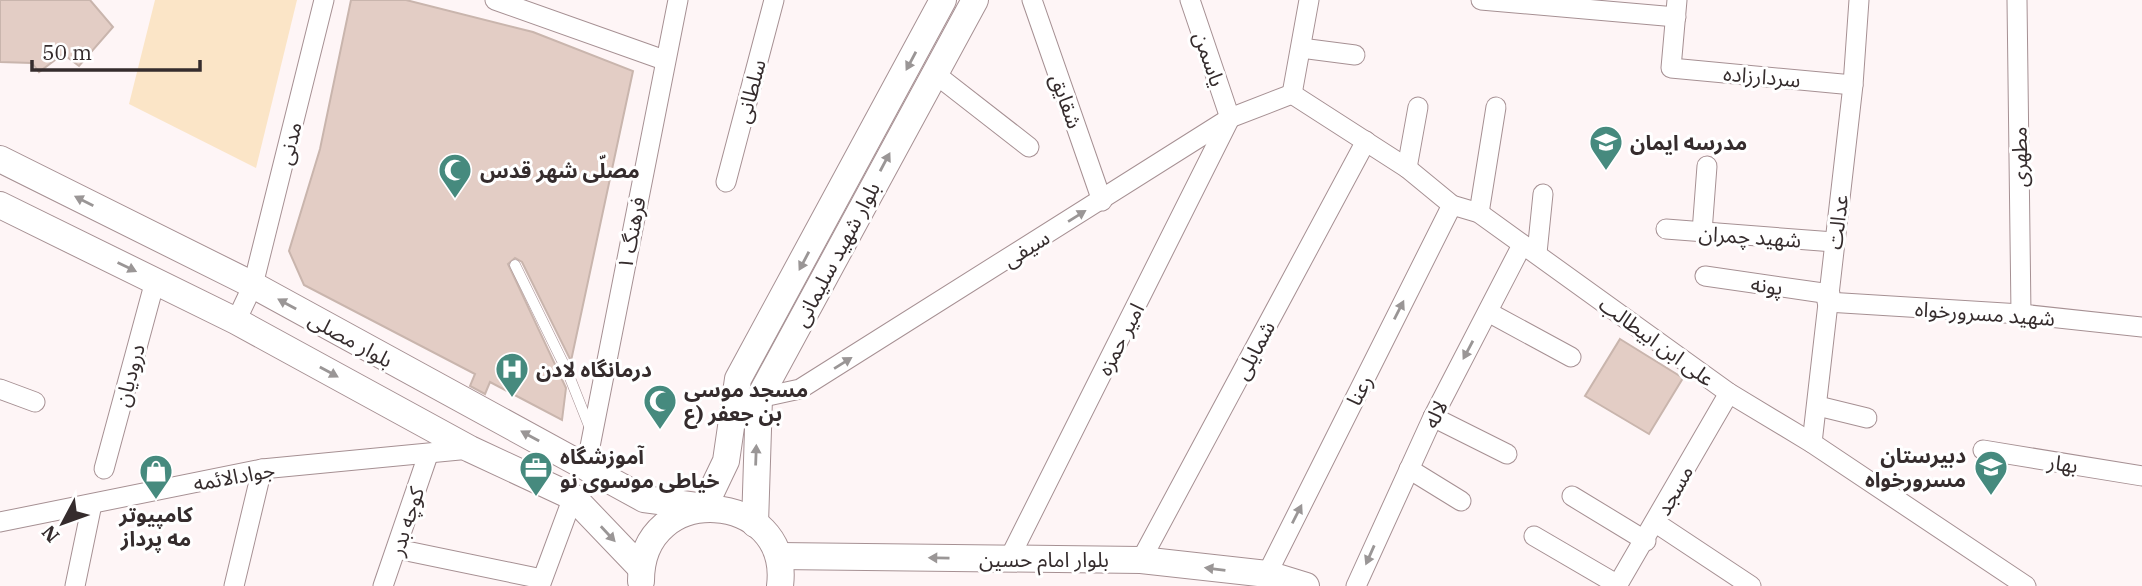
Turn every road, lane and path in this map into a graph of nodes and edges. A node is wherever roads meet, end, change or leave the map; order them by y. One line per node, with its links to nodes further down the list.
1 (324, 0): 42 (street, مدنی)
2 (496, 0): 17 (street)
3 (678, 0): 17 (street, فرهنگ ۱)
4 (774, 0): 29 (street, سلطانی)
5 (943, 0): 71 (main road, بلوار شهید سلیمانی, one-way to 71)
6 (975, 0): 18 (main road, بلوار شهید سلیمانی)
7 (1031, 0): 31 (street, شقایق)
8 (1190, 0): 23 (street, یاسمن)
9 (1309, 0): 15 (street)
10 (1481, 0): 13 (street)
11 (1859, 0): 19 (street, عدالت)
12 (2017, 0): 45 (street, مطهری)
13 (1585, 5): 14 (street)
14 (1677, 9): 19 (street, سردارزاده)
15 (1301, 48): 16 (street); 20 (street)
16 (1355, 55)
17 (664, 60): 56 (street, فرهنگ ۱)
18 (934, 73): 25 (street); 51 (main road, بلوار شهید سلیمانی, one-way to 18)
19 (1853, 85): 37 (street, عدالت)
20 (1292, 94): 23 (street, سیفی); 24 (street, علی ابن ابیطالب)
21 (1418, 107): 28 (street)
22 (1496, 107): 34 (street)
23 (1230, 118): 31 (street, سیفی); 79 (street, امیر حمزه)
24 (1366, 141): 28 (street, علی ابن ابیطالب); 80 (street, شمایلی)
25 (1029, 147)
26 (0, 159): 42 (main road, بلوار مصلی, one-way to 26)
27 (1707, 166): 36 (street)
28 (1406, 168): 33 (street, علی ابن ابیطالب)
29 (726, 182)
30 (1543, 194): 38 (street)
31 (1102, 201): 51 (street, سیفی, one-way to 31)
32 (0, 205): 41 (main road, بلوار مصلی, one-way to 41)
33 (1452, 205): 34 (street, علی ابن ابیطالب); 81 (street, رعنا, one-way to 33)
34 (1479, 213): 38 (street, علی ابن ابیطالب)
35 (1666, 229): 36 (street, شهید چمران)
36 (1702, 232): 37 (street, شهید چمران)
37 (1834, 242): 43 (street, عدالت)
38 (1530, 249): 44 (street, لاله); 50 (street, علی ابن ابیطالب)
39 (514, 265): 56 (lane)
40 (1705, 276): 43 (street, پونه)
41 (155, 281): 46 (main road, بلوار مصلی); 63 (street, درودیان)
42 (253, 285): 46 (street, مدنی); 62 (main road, بلوار مصلی, one-way to 42)
43 (1828, 298): 45 (street, شهید مسرورخواه); 53 (street, عدالت)
44 (1488, 312): 48 (street); 54 (street, لاله, one-way to 54)
45 (2021, 314): 47 (street, شهید مسرورخواه)
46 (236, 321): 58 (main road, بلوار مصلی, one-way to 58)
47 (2142, 327)
48 (1571, 357)
49 (0, 389): 52 (street)
50 (1729, 393): 57 (street, علی ابن ابیطالب); 73 (street, مسجد)
51 (759, 398): 74 (main road, بلوار شهید سلیمانی, one-way to 51)
52 (35, 402)
53 (1818, 406): 55 (street); 57 (street, عدالت)
54 (1433, 417): 60 (street); 65 (street, لاله)
55 (1867, 418)
56 (592, 434): 62 (street, فرهنگ ۱)
57 (1812, 443): 92 (street, علی ابن ابیطالب)
58 (470, 449): 61 (street, جوادالائمه); 68 (main road, بلوار مصلی)
59 (1983, 450): 66 (street, بهار)
60 (1507, 454)
61 (428, 455): 64 (street, جوادالائمه); 77 (street, کوچه بدر)
62 (586, 467): 71 (main road, بلوار مصلی)
63 (104, 469)
64 (262, 469): 70 (street, جوادالائمه); 85 (street)
65 (1409, 469): 69 (street); 89 (street, لاله, one-way to 89)
66 (2142, 476)
67 (1572, 496): 76 (street)
68 (573, 497): 82 (main road, بلوار مصلی, one-way to 82); 83 (street)
69 (1461, 501)
70 (92, 504): 72 (street, جوادالائمه); 84 (street)
71 (704, 507): 74 (main road, بلوار مصلی); 82 (main road)
72 (0, 522)
73 (1656, 523): 76 (street, مسجد); 91 (street)
74 (755, 524): 78 (main road)
75 (1534, 536): 90 (street)
76 (1646, 541): 90 (street, مسجد)
77 (397, 549): 83 (street); 86 (street, کوچه بدر)
78 (779, 556): 79 (main road, بلوار امام حسین, one-way to 78); 87 (main road)
79 (1009, 559): 80 (main road, بلوار امام حسین)
80 (1142, 560): 81 (main road, بلوار امام حسین, one-way to 80)
81 (1267, 575): 88 (main road, بلوار امام حسین)
82 (640, 577)
83 (541, 583)
84 (75, 586)
85 (234, 586)
86 (383, 586)
87 (780, 586)
88 (1306, 586)
89 (1356, 586)
90 (1618, 586)
91 (1751, 586)
92 (2026, 586)

